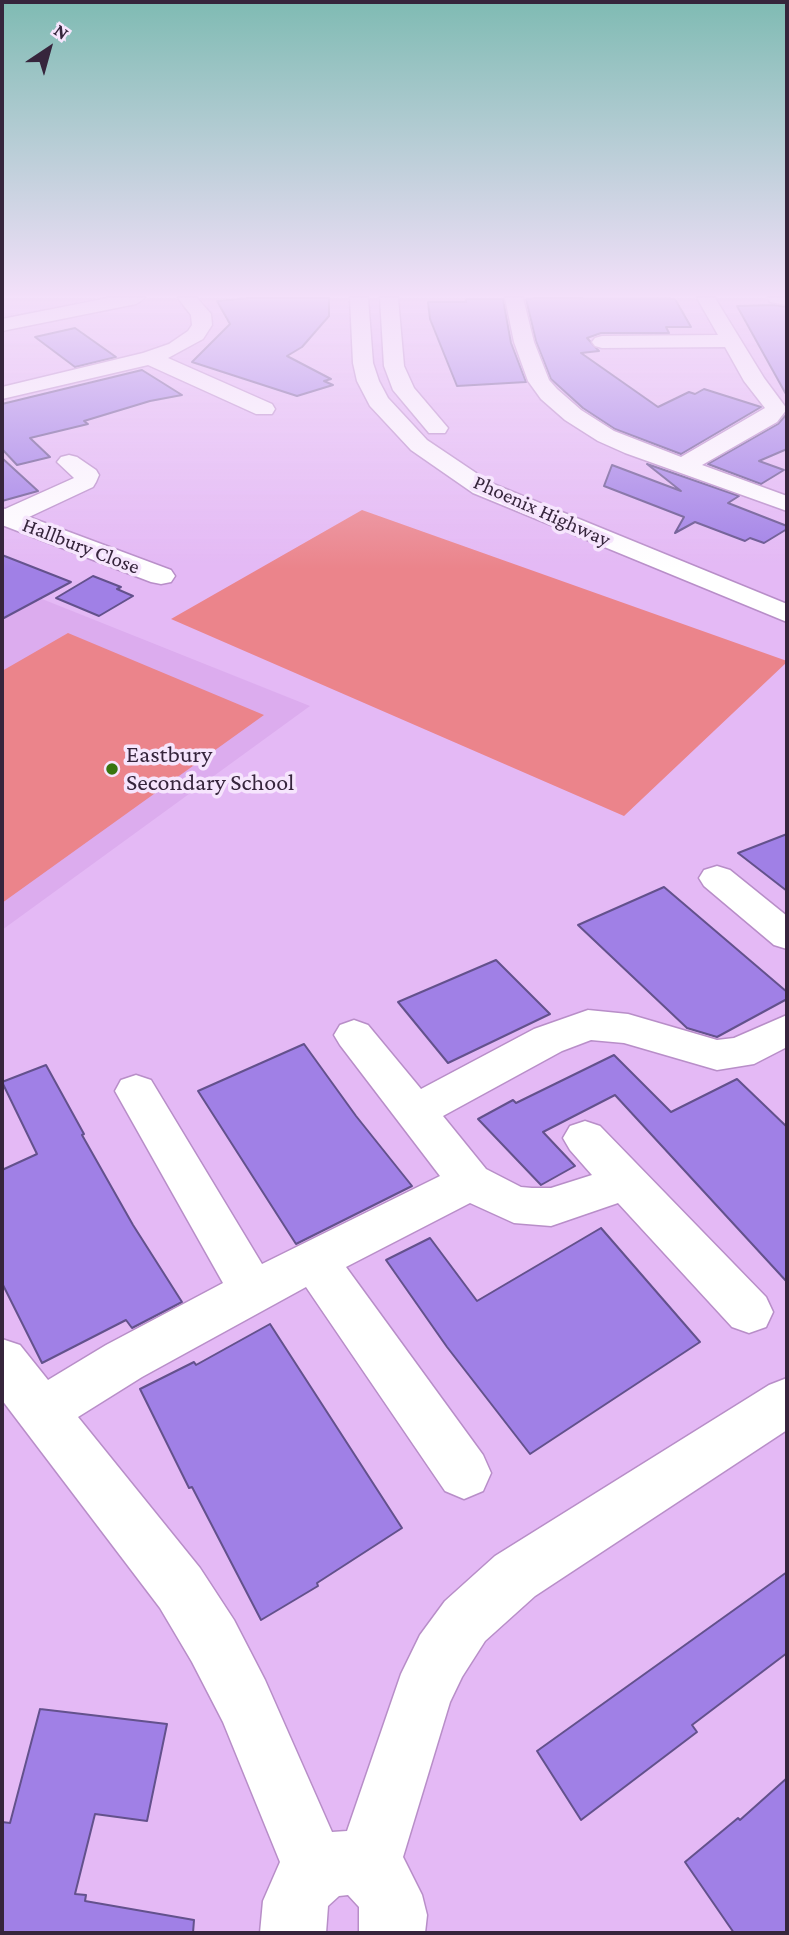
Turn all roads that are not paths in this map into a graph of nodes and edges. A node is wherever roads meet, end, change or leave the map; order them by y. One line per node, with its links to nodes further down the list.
1 (22, 388): 7 (street)
2 (218, 388): 8 (street)
3 (372, 388): 15 (street, Phoenix Highway)
4 (403, 388): 14 (street, Phoenix Highway)
5 (545, 388): 10 (street)
6 (760, 388): 10 (street)
7 (2, 393)
8 (264, 409)
9 (69, 462): 12 (street)
10 (682, 467): 11 (street)
11 (787, 504)
12 (4, 517): 13 (street, Hallbury Close)
13 (161, 576)
14 (787, 589)
15 (787, 614)
16 (716, 878): 17 (street)
17 (787, 936)
18 (355, 1035): 21 (street)
19 (781, 1043): 21 (street)
20 (136, 1091): 26 (street)
21 (414, 1112): 23 (street)
22 (585, 1139): 24 (street)
23 (470, 1182): 24 (street); 25 (street)
24 (626, 1182): 27 (street)
25 (316, 1261): 26 (street); 31 (street)
26 (253, 1291): 30 (street)
27 (749, 1312)
28 (2, 1361): 30 (street)
29 (787, 1402): 32 (street)
30 (41, 1412): 32 (street)
31 (464, 1473)
32 (342, 1870): 33 (street); 34 (street)
33 (293, 1933)
34 (393, 1933)

